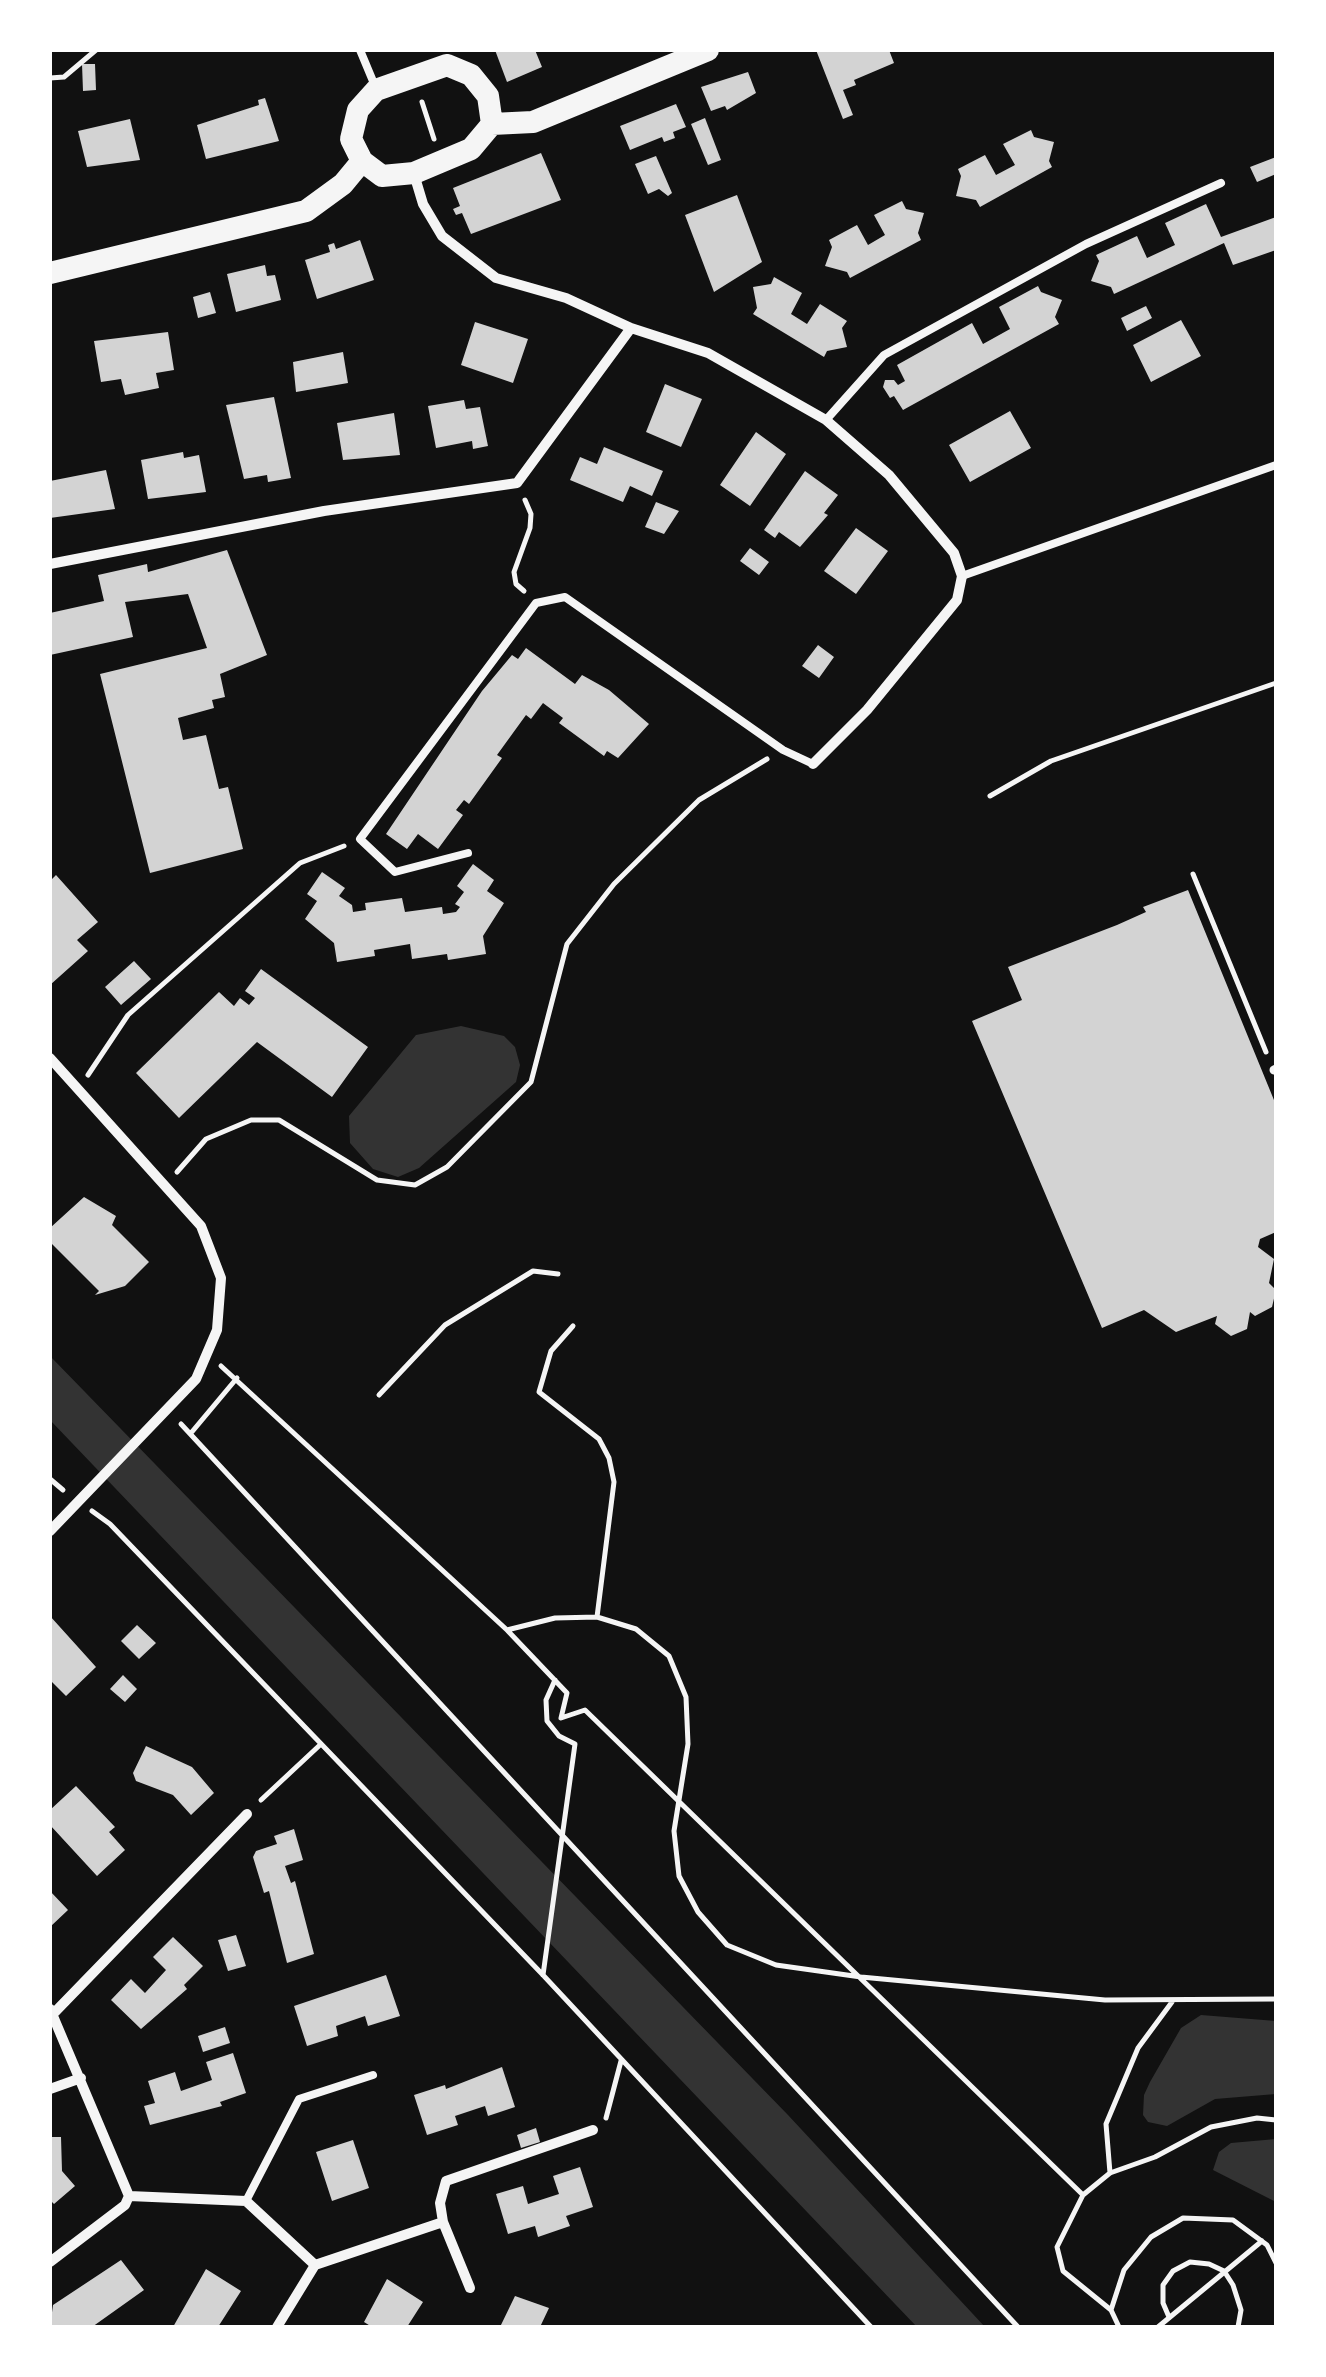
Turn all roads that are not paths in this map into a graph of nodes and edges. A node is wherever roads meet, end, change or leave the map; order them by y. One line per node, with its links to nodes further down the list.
1 (360, 50): 4 (lane)
2 (708, 50): 5 (main road)
3 (446, 58): 4 (main road); 5 (main road)
4 (376, 90): 6 (main road)
5 (492, 124): 7 (main road)
6 (362, 161): 7 (main road); 9 (main road)
7 (414, 172): 10 (street)
8 (1221, 183): 11 (lane)
9 (50, 273)
10 (631, 328): 11 (street); 13 (street)
11 (826, 420): 14 (street)
12 (1276, 465): 14 (lane)
13 (50, 564)
14 (962, 576): 15 (street)
15 (813, 764): 16 (lane)
16 (468, 853)
17 (50, 1058): 18 (street)
18 (50, 1530)
19 (247, 1814): 20 (street)
20 (52, 2010): 22 (street)
21 (372, 2075): 26 (lane)
22 (81, 2078): 23 (street); 25 (street)
23 (50, 2089)
24 (593, 2130): 27 (street)
25 (129, 2196): 26 (street); 28 (street)
26 (246, 2201): 29 (street)
27 (443, 2222): 29 (street); 30 (street)
28 (50, 2262)
29 (315, 2265): 31 (street)
30 (470, 2288)
31 (276, 2327)

